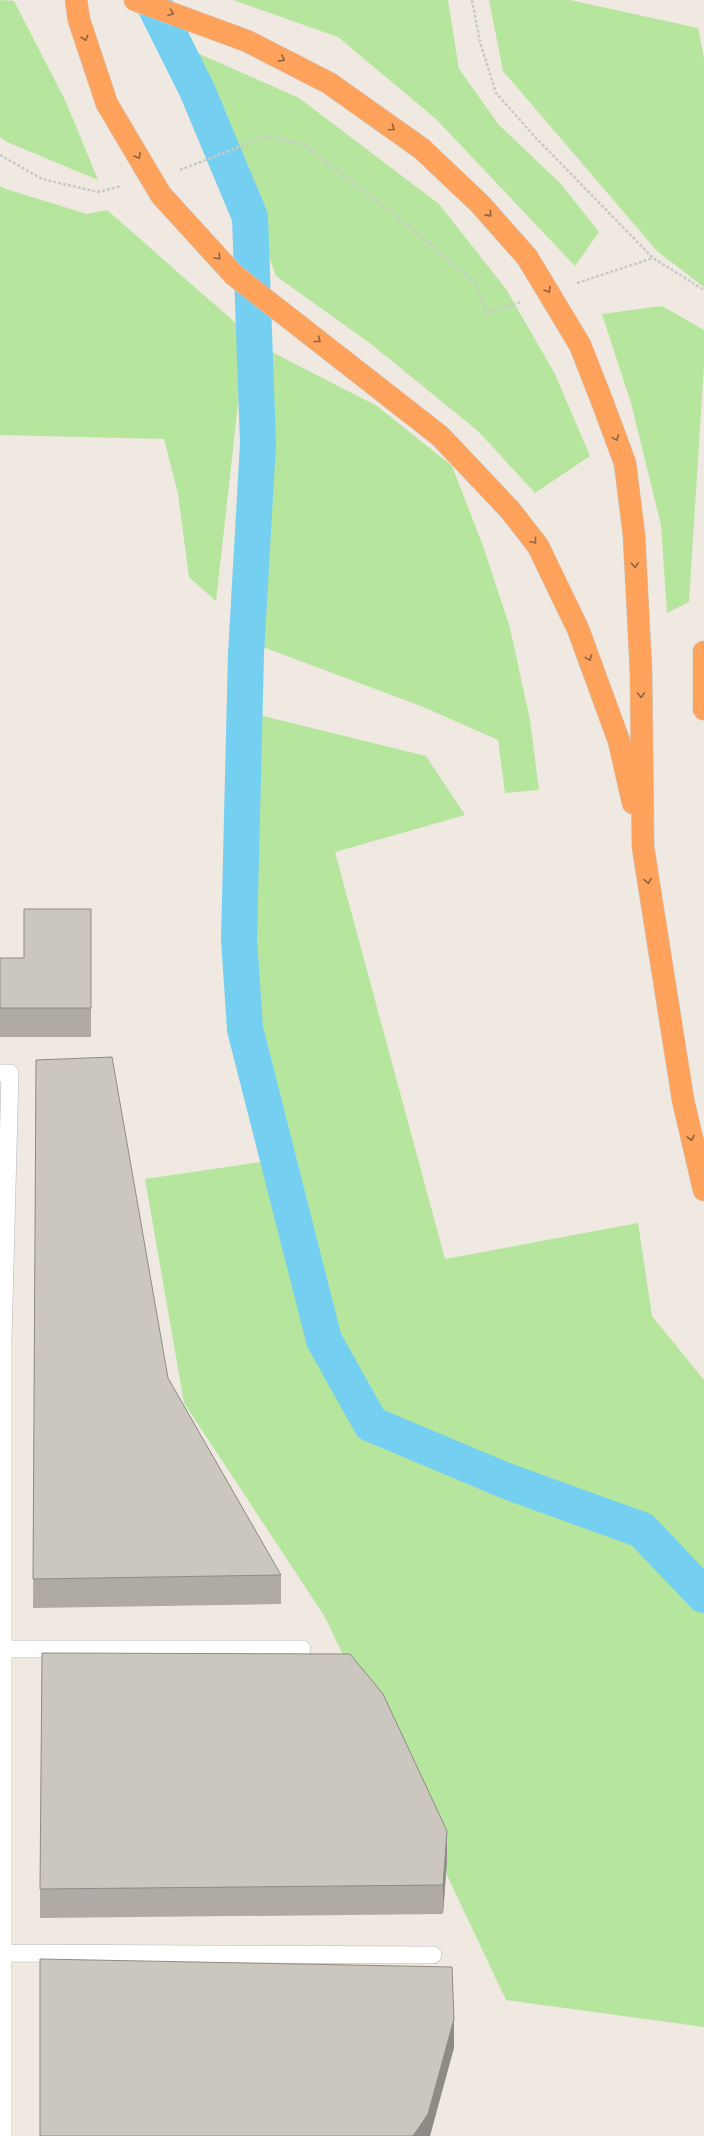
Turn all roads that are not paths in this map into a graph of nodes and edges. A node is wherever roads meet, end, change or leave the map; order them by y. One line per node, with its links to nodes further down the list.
1 (76, 0): 5 (highway, one-way to 5, bridge)
2 (134, 0): 5 (highway, one-way to 5, bridge)
3 (704, 652): 4 (highway)
4 (704, 709)
5 (643, 847): 7 (highway, one-way to 7)
6 (0, 1073): 8 (lane)
7 (704, 1190)
8 (2, 1342): 9 (lane)
9 (2, 1649): 10 (lane); 11 (lane)
10 (302, 1649)
11 (2, 1953): 12 (lane); 13 (lane)
12 (433, 1955)
13 (3, 2136)

